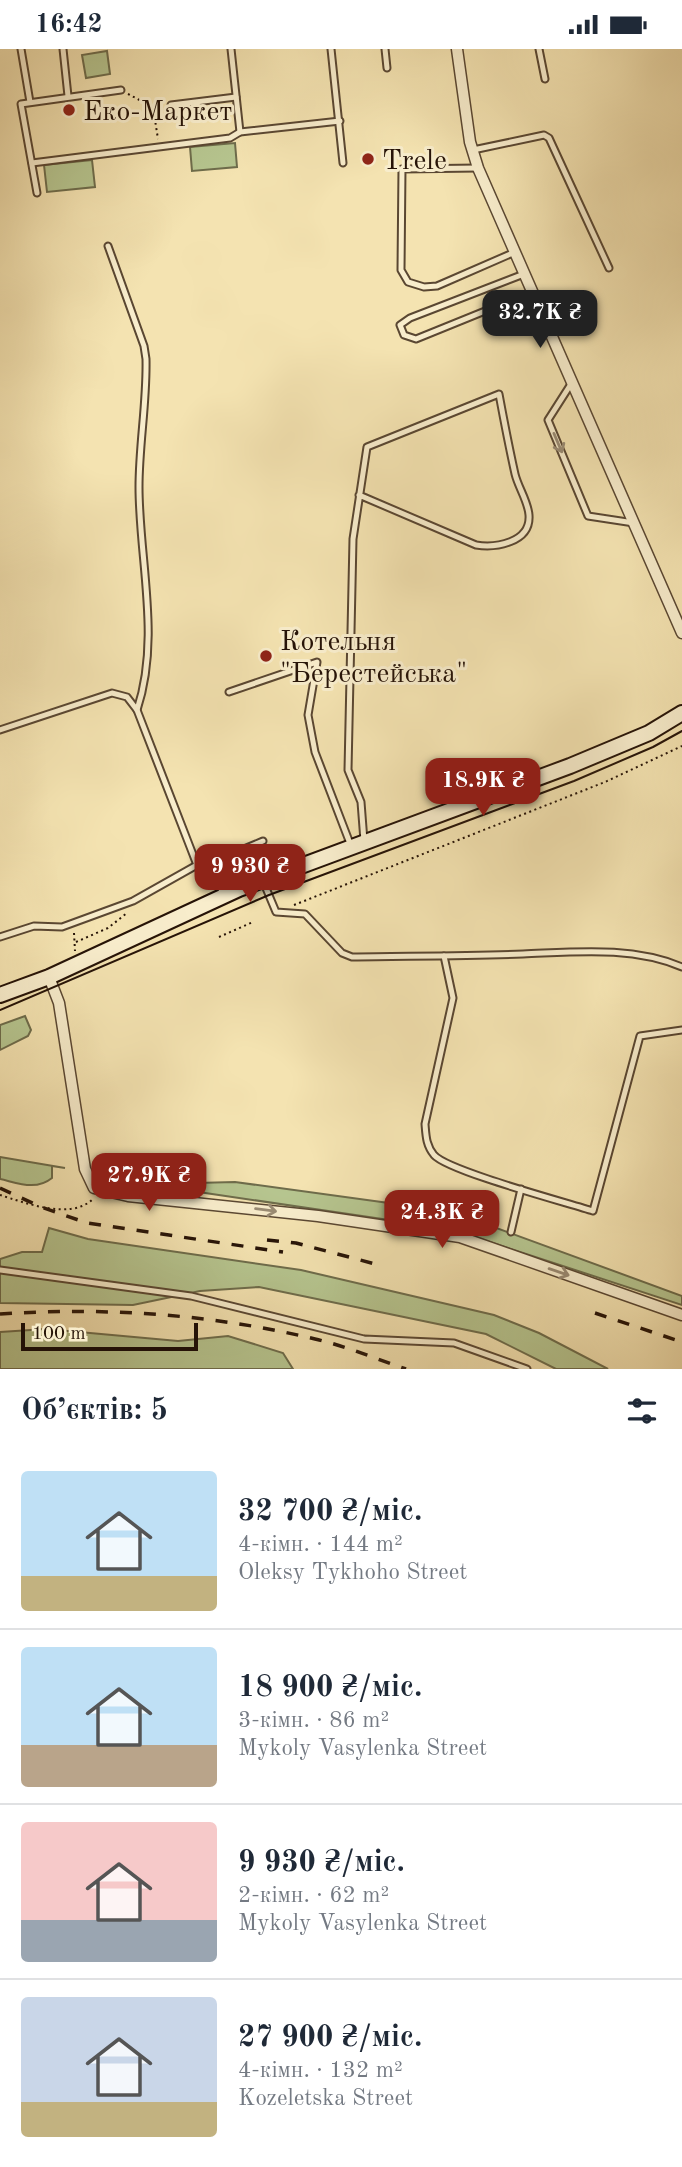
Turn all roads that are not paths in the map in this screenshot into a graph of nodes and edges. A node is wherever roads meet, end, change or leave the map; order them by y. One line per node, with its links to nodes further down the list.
1 (21, 49): 13 (lane)
2 (63, 49): 11 (lane)
3 (232, 49): 12 (lane)
4 (331, 49): 15 (lane)
5 (385, 49): 8 (lane)
6 (457, 49): 17 (street)
7 (539, 49): 9 (lane)
8 (387, 68)
9 (545, 79)
10 (121, 90): 11 (lane)
11 (68, 96): 13 (lane)
12 (236, 97): 14 (lane); 16 (lane)
13 (30, 102): 18 (lane)
14 (171, 105)
15 (340, 121): 16 (lane); 19 (lane)
16 (240, 132): 18 (lane)
17 (472, 150): 20 (street); 24 (lane)
18 (32, 163): 21 (lane)
19 (342, 163)
20 (478, 168): 23 (street); 23 (lane)
21 (37, 193)
22 (108, 246): 32 (lane)
23 (515, 252): 25 (street)
24 (609, 268)
25 (524, 274): 26 (street); 26 (lane)
26 (532, 292): 27 (street)
27 (571, 384): 29 (street); 29 (lane, one-way to 29)
28 (359, 495): 28 (lane); 36 (lane)
29 (636, 523): 30 (street)
30 (682, 633)
31 (229, 692): 36 (lane)
32 (137, 710): 34 (lane); 37 (lane)
33 (682, 713): 36 (main road)
34 (0, 730)
35 (263, 841): 38 (lane)
36 (358, 846): 39 (main road)
37 (197, 865): 38 (lane); 41 (lane)
38 (214, 873): 40 (lane)
39 (263, 881): 40 (main road); 42 (lane)
40 (224, 896): 44 (main road)
41 (0, 937)
42 (444, 956): 43 (lane); 47 (lane)
43 (682, 967)
44 (49, 977): 45 (main road); 50 (street, one-way to 50)
45 (0, 995)
46 (682, 1030): 47 (lane)
47 (521, 1189): 48 (lane)
48 (511, 1232)
49 (0, 1270): 51 (lane)
50 (682, 1315)
51 (527, 1369)

